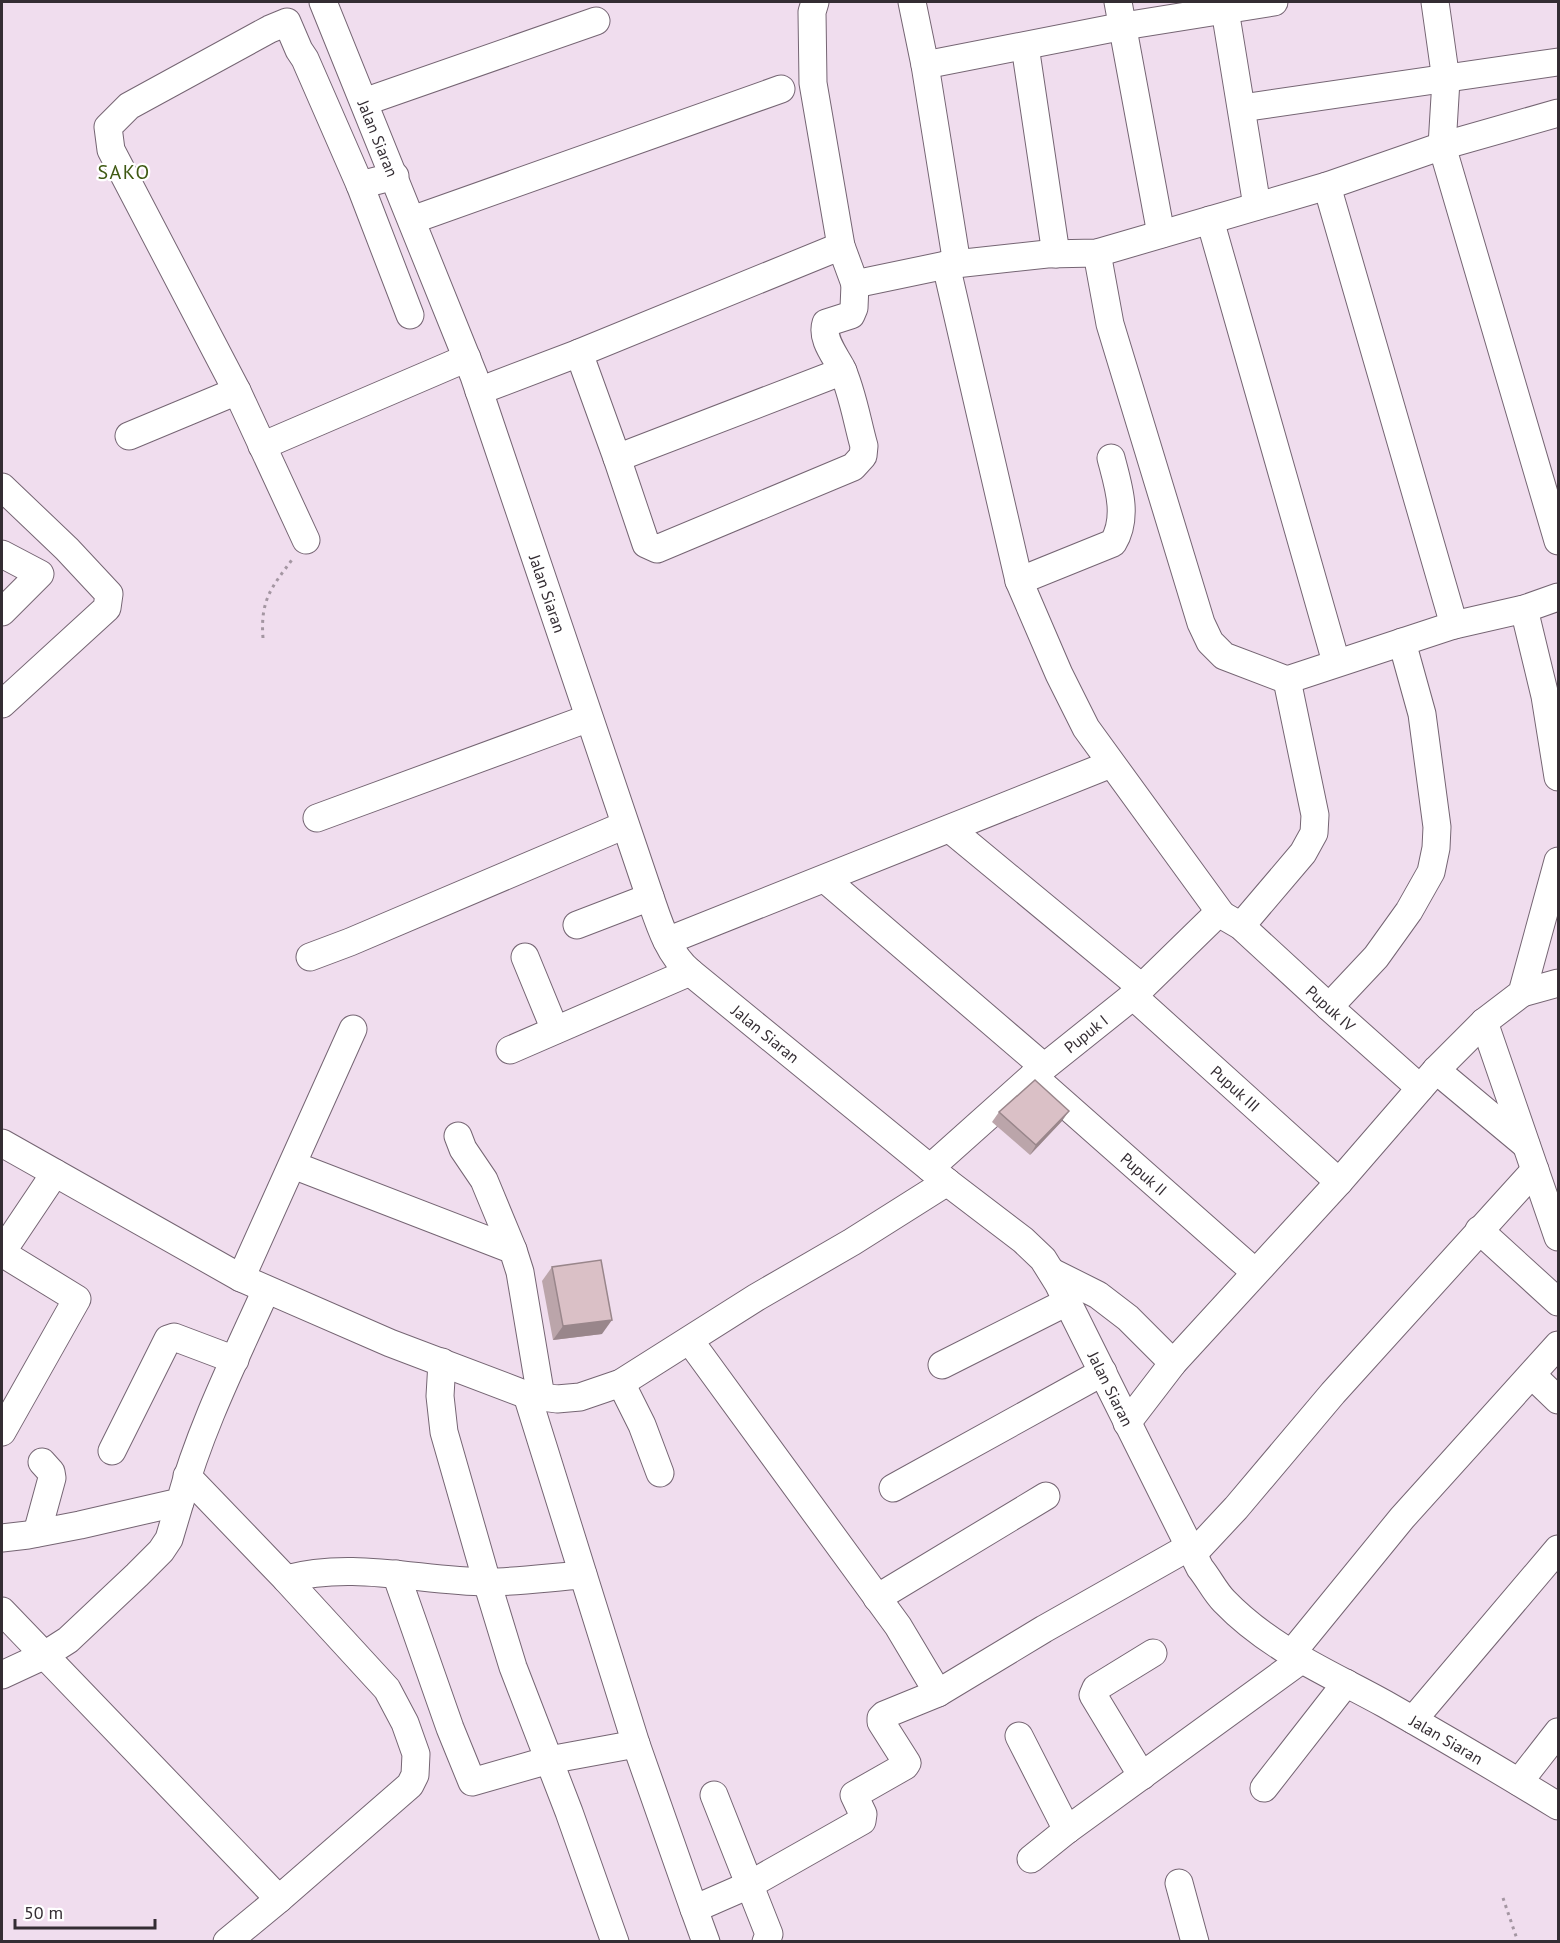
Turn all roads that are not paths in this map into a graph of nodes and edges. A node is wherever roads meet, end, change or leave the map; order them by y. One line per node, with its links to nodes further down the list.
1 (815, 2): 26 (street)
2 (912, 2): 12 (street, Pupuk IV)
3 (1274, 2): 6 (street)
4 (1435, 2): 13 (street)
5 (330, 4): 9 (street); 15 (street, Jalan Siaran)
6 (1226, 10): 7 (street); 16 (street)
7 (1121, 14): 10 (street); 25 (street)
8 (596, 21): 15 (street)
9 (287, 22): 20 (street); 37 (street)
10 (1025, 46): 12 (street); 28 (street)
11 (1558, 62): 13 (street)
12 (925, 65): 29 (street, Pupuk IV)
13 (1446, 80): 16 (street); 18 (street)
14 (782, 89): 23 (street)
15 (363, 102): 19 (street, Jalan Siaran)
16 (1242, 108): 22 (street)
17 (1558, 113): 18 (street)
18 (1442, 146): 21 (street); 45 (street)
19 (394, 176): 20 (street); 23 (street, Jalan Siaran)
20 (360, 185): 32 (street)
21 (1327, 186): 22 (street); 53 (street)
22 (1257, 207): 24 (street)
23 (412, 220): 30 (street, Jalan Siaran)
24 (1210, 220): 25 (street); 55 (street)
25 (1161, 234): 27 (street)
26 (841, 246): 31 (street); 34 (street)
27 (1097, 253): 28 (street); 56 (street)
28 (1056, 254): 29 (street)
29 (952, 265): 31 (street); 49 (street, Pupuk IV)
30 (434, 274): 32 (street); 35 (street, Jalan Siaran)
31 (855, 284): 36 (street)
32 (400, 289): 33 (street)
33 (410, 315)
34 (579, 353): 38 (street); 41 (street)
35 (467, 358): 38 (street, Jalan Siaran); 40 (street)
36 (843, 371): 41 (street); 41 (street)
37 (237, 391): 39 (street); 40 (street)
38 (479, 391): 58 (street, Jalan Siaran)
39 (129, 436)
40 (262, 446): 44 (street)
41 (618, 458)
42 (1111, 458): 49 (street)
43 (2, 487): 46 (street)
44 (306, 540)
45 (1558, 541)
46 (67, 549): 48 (street); 57 (street)
47 (2, 554): 48 (street)
48 (40, 574): 52 (street)
49 (1018, 581): 59 (street, Pupuk IV)
50 (1558, 597): 51 (street)
51 (1524, 609): 53 (street); 60 (street)
52 (2, 612)
53 (1454, 625): 54 (street)
54 (1402, 642): 55 (street); 76 (street)
55 (1336, 662): 56 (street)
56 (1287, 680): 67 (street, Pupuk I)
57 (2, 704)
58 (589, 718): 61 (street); 62 (street, Jalan Siaran)
59 (1111, 764): 63 (street); 67 (street, Pupuk IV)
60 (1558, 777)
61 (317, 818)
62 (625, 825): 66 (street, Jalan Siaran); 70 (street)
63 (950, 830): 65 (street); 74 (street, Pupuk III)
64 (1558, 861): 75 (street)
65 (825, 879): 69 (street); 81 (street, Pupuk II)
66 (650, 897): 68 (street); 69 (street, Jalan Siaran)
67 (1232, 921): 74 (street, Pupuk I); 76 (street, Pupuk IV)
68 (577, 925)
69 (667, 941): 72 (street, Jalan Siaran)
70 (310, 957)
71 (525, 957): 79 (street)
72 (690, 972): 79 (street); 88 (street, Jalan Siaran)
73 (1558, 983): 75 (street)
74 (1137, 992): 81 (street, Pupuk I); 89 (street, Pupuk III)
75 (1522, 993): 77 (street)
76 (1329, 1007): 82 (street, Pupuk IV)
77 (1484, 1022): 82 (street); 85 (street)
78 (353, 1029): 86 (street)
79 (555, 1030): 80 (street)
80 (510, 1050)
81 (1039, 1072): 88 (street, Pupuk I); 95 (street, Pupuk II)
82 (1428, 1079): 85 (street, Pupuk IV); 89 (street)
83 (458, 1136): 92 (street)
84 (2, 1143): 87 (street, Pupuk I)
85 (1531, 1157): 90 (street); 91 (street)
86 (293, 1165): 92 (street); 96 (street)
87 (55, 1173): 93 (street); 96 (street, Pupuk I)
88 (939, 1175): 94 (street, Jalan Siaran); 100 (street, Pupuk I)
89 (1339, 1182): 95 (street)
90 (1479, 1230): 99 (street); 123 (street)
91 (1558, 1237)
92 (513, 1250): 109 (street)
93 (2, 1252): 112 (street)
94 (1053, 1272): 98 (street, Jalan Siaran); 104 (street)
95 (1255, 1272): 104 (street)
96 (241, 1278): 97 (street, Pupuk I)
97 (266, 1290): 102 (street); 103 (street, Pupuk I)
98 (1067, 1302): 105 (street); 106 (street, Jalan Siaran)
99 (1558, 1302)
100 (690, 1341): 108 (street, Pupuk I); 128 (street)
101 (1558, 1345): 107 (street)
102 (235, 1359): 113 (street); 116 (street)
103 (442, 1362): 109 (street, Pupuk I); 127 (street)
104 (1173, 1363): 111 (street)
105 (942, 1365)
106 (1103, 1372): 111 (street, Jalan Siaran); 117 (street)
107 (1532, 1375): 110 (street); 132 (street)
108 (621, 1383): 109 (street, Pupuk I); 115 (street)
109 (534, 1396): 125 (street)
110 (1558, 1400)
111 (1127, 1423): 123 (street, Jalan Siaran)
112 (2, 1432)
113 (112, 1451)
114 (42, 1462): 120 (street)
115 (660, 1473)
116 (187, 1476): 119 (street); 126 (street)
117 (893, 1488)
118 (1046, 1496): 128 (street)
119 (180, 1502): 120 (street); 131 (street)
120 (37, 1533): 121 (street)
121 (2, 1538)
122 (1558, 1549): 136 (street)
123 (1191, 1551): 132 (street, Jalan Siaran); 135 (street)
124 (396, 1574): 126 (street); 127 (street); 140 (street)
125 (583, 1575): 127 (street); 139 (street)
126 (286, 1578): 150 (street)
127 (487, 1582): 140 (street)
128 (877, 1598): 135 (street)
129 (2, 1611): 131 (street)
130 (1153, 1653): 141 (street)
131 (43, 1656): 133 (street); 150 (street)
132 (1296, 1657): 134 (street, Jalan Siaran); 141 (street)
133 (2, 1675)
134 (1346, 1683): 136 (street, Jalan Siaran); 143 (street)
135 (938, 1692): 149 (street)
136 (1413, 1720): 142 (street, Jalan Siaran)
137 (1558, 1732): 142 (street)
138 (1019, 1736): 146 (street)
139 (636, 1744): 140 (street); 151 (street)
140 (549, 1760): 153 (street)
141 (1142, 1776): 146 (street)
142 (1519, 1782): 145 (street, Jalan Siaran)
143 (1264, 1788)
144 (714, 1795): 149 (street)
145 (1558, 1806)
146 (1068, 1830): 147 (street)
147 (1031, 1859)
148 (1179, 1883): 156 (street)
149 (749, 1885): 151 (street); 155 (street)
150 (279, 1899): 152 (street)
151 (694, 1909): 154 (street)
152 (226, 1941)
153 (615, 1941)
154 (706, 1941)
155 (766, 1941)
156 (1195, 1941)

